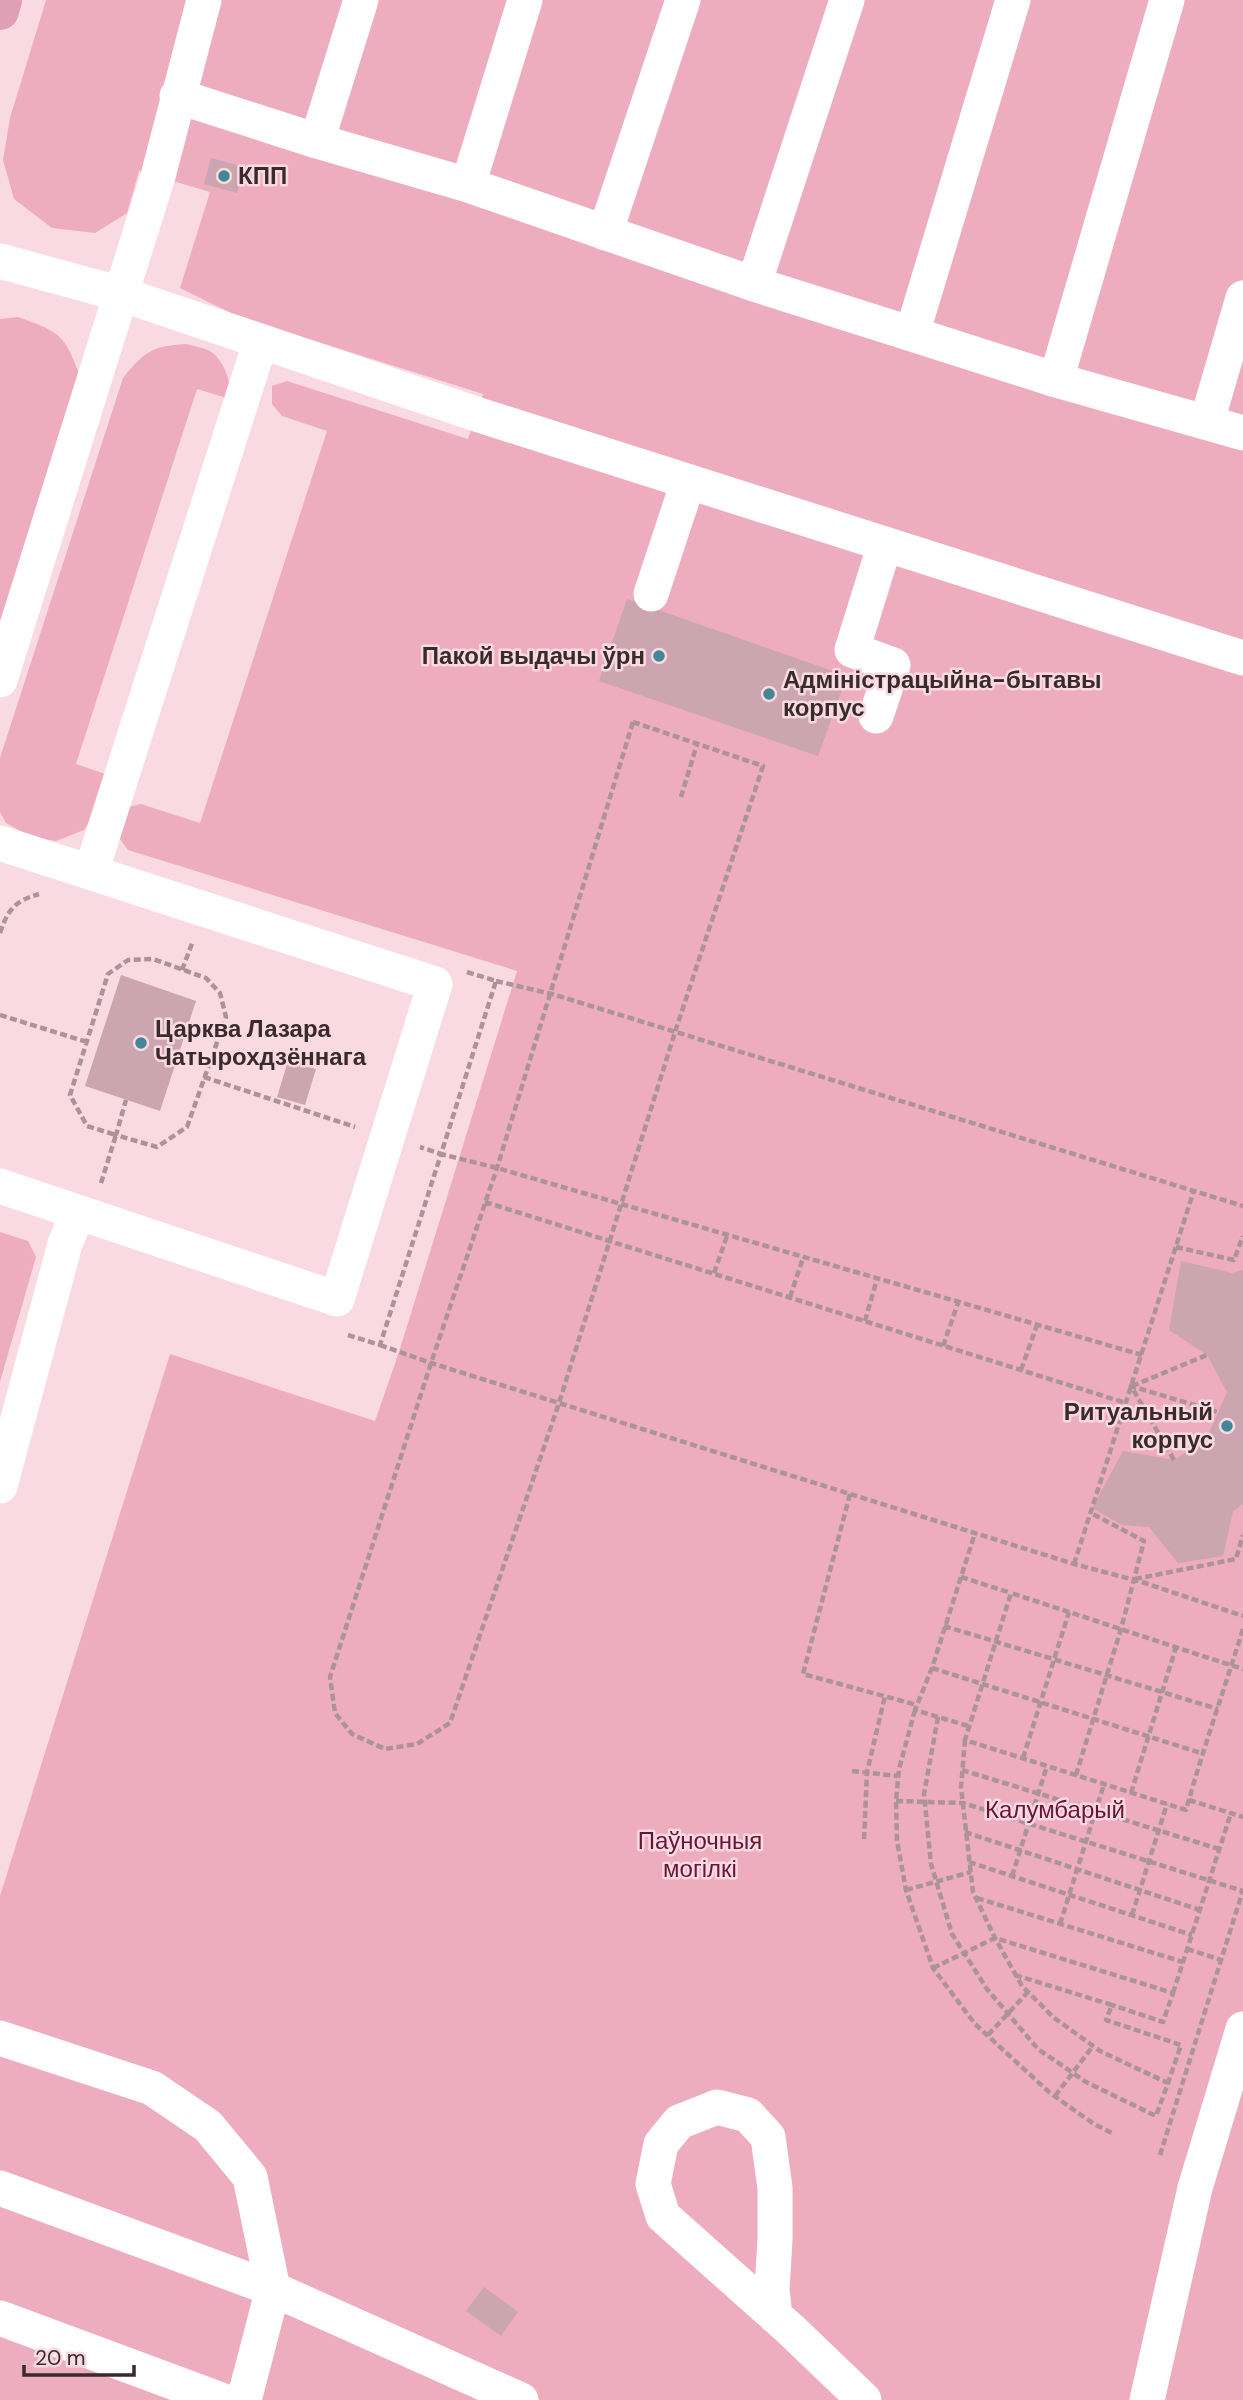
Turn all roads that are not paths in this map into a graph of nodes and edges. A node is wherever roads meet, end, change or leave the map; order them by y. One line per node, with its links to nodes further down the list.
1 (4, 0): 9 (main road)
2 (204, 0): 10 (lane)
3 (361, 0): 11 (lane)
4 (525, 0): 12 (lane)
5 (683, 0): 13 (lane)
6 (846, 0): 15 (lane)
7 (1013, 0): 18 (lane)
8 (1167, 0): 20 (lane)
9 (0, 11)
10 (177, 96): 11 (lane); 16 (lane)
11 (317, 141): 12 (lane)
12 (468, 186): 13 (lane)
13 (605, 233): 15 (lane)
14 (0, 261): 16 (lane)
15 (754, 284): 18 (lane)
16 (121, 293): 19 (lane); 27 (lane)
17 (1243, 298): 21 (lane)
18 (912, 334): 20 (lane)
19 (260, 343): 23 (lane); 30 (lane)
20 (1056, 380): 21 (lane)
21 (1208, 421): 22 (lane)
22 (1243, 433)
23 (688, 482): 24 (lane); 25 (lane)
24 (885, 544): 26 (lane); 28 (lane)
25 (651, 594)
26 (1243, 658)
27 (0, 680)
28 (876, 716)
29 (0, 843): 30 (lane)
30 (91, 872): 32 (lane)
31 (0, 1186): 32 (lane)
32 (77, 1213): 33 (lane)
33 (0, 1486)
34 (1243, 2029): 44 (lane)
35 (0, 2038): 37 (lane)
36 (0, 2188): 37 (lane)
37 (273, 2289): 41 (lane); 42 (lane)
38 (775, 2316): 38 (lane); 43 (lane)
39 (0, 2318): 40 (lane)
40 (221, 2400)
41 (244, 2400)
42 (521, 2400)
43 (864, 2400)
44 (1147, 2400)

